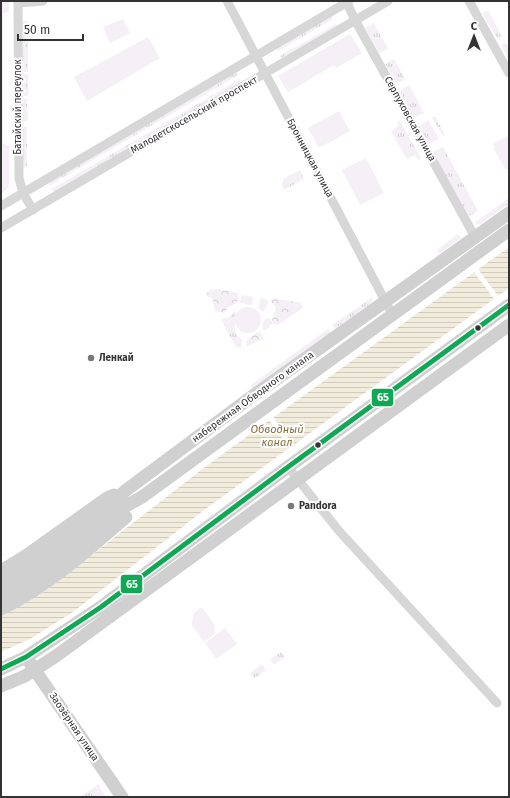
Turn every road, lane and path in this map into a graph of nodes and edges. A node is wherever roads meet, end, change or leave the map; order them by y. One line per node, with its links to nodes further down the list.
1 (43, 1): 6 (street)
2 (227, 1): 8 (street, Бронницкая улица)
3 (347, 1): 7 (street, Серпуховская улица); 8 (street, Малодетскосельский проспект)
4 (388, 1): 7 (street, Малодетскосельский проспект)
5 (469, 1): 10 (street)
6 (18, 2): 11 (street, Батайский переулок)
7 (355, 20): 9 (street, Малодетскосельский проспект); 17 (street, Серпуховская улица)
8 (256, 56): 9 (street, Бронницкая улица); 11 (street, Малодетскосельский проспект)
9 (265, 73): 13 (street, Малодетскосельский проспект); 18 (street, Бронницкая улица)
10 (509, 73)
11 (23, 193): 12 (street, Малодетскосельский проспект); 13 (street, Батайский переулок)
12 (1, 206)
13 (33, 210): 15 (street, Малодетскосельский проспект)
14 (509, 212): 17 (main road, набережная Обводного канала)
15 (1, 228)
16 (509, 230): 20 (main road, набережная Обводного канала)
17 (475, 237): 18 (main road, набережная Обводного канала)
18 (386, 301): 20 (street, Бронницкая улица); 24 (main road, набережная Обводного канала)
19 (509, 305): 22 (main road)
20 (392, 314): 25 (main road, набережная Обводного канала)
21 (509, 325): 23 (main road)
22 (288, 466): 23 (street); 30 (main road)
23 (298, 480): 32 (main road); 34 (street)
24 (125, 491): 26 (main road); 27 (main road, набережная Обводного канала)
25 (142, 497): 28 (main road, набережная Обводного канала); 29 (main road)
26 (1, 571)
27 (1, 585)
28 (1, 596)
29 (1, 609)
30 (26, 657): 31 (main road); 32 (main road, Заозёрная улица)
31 (1, 669)
32 (35, 670): 33 (main road); 35 (main road, Заозёрная улица)
33 (1, 686)
34 (497, 703)
35 (122, 797)

